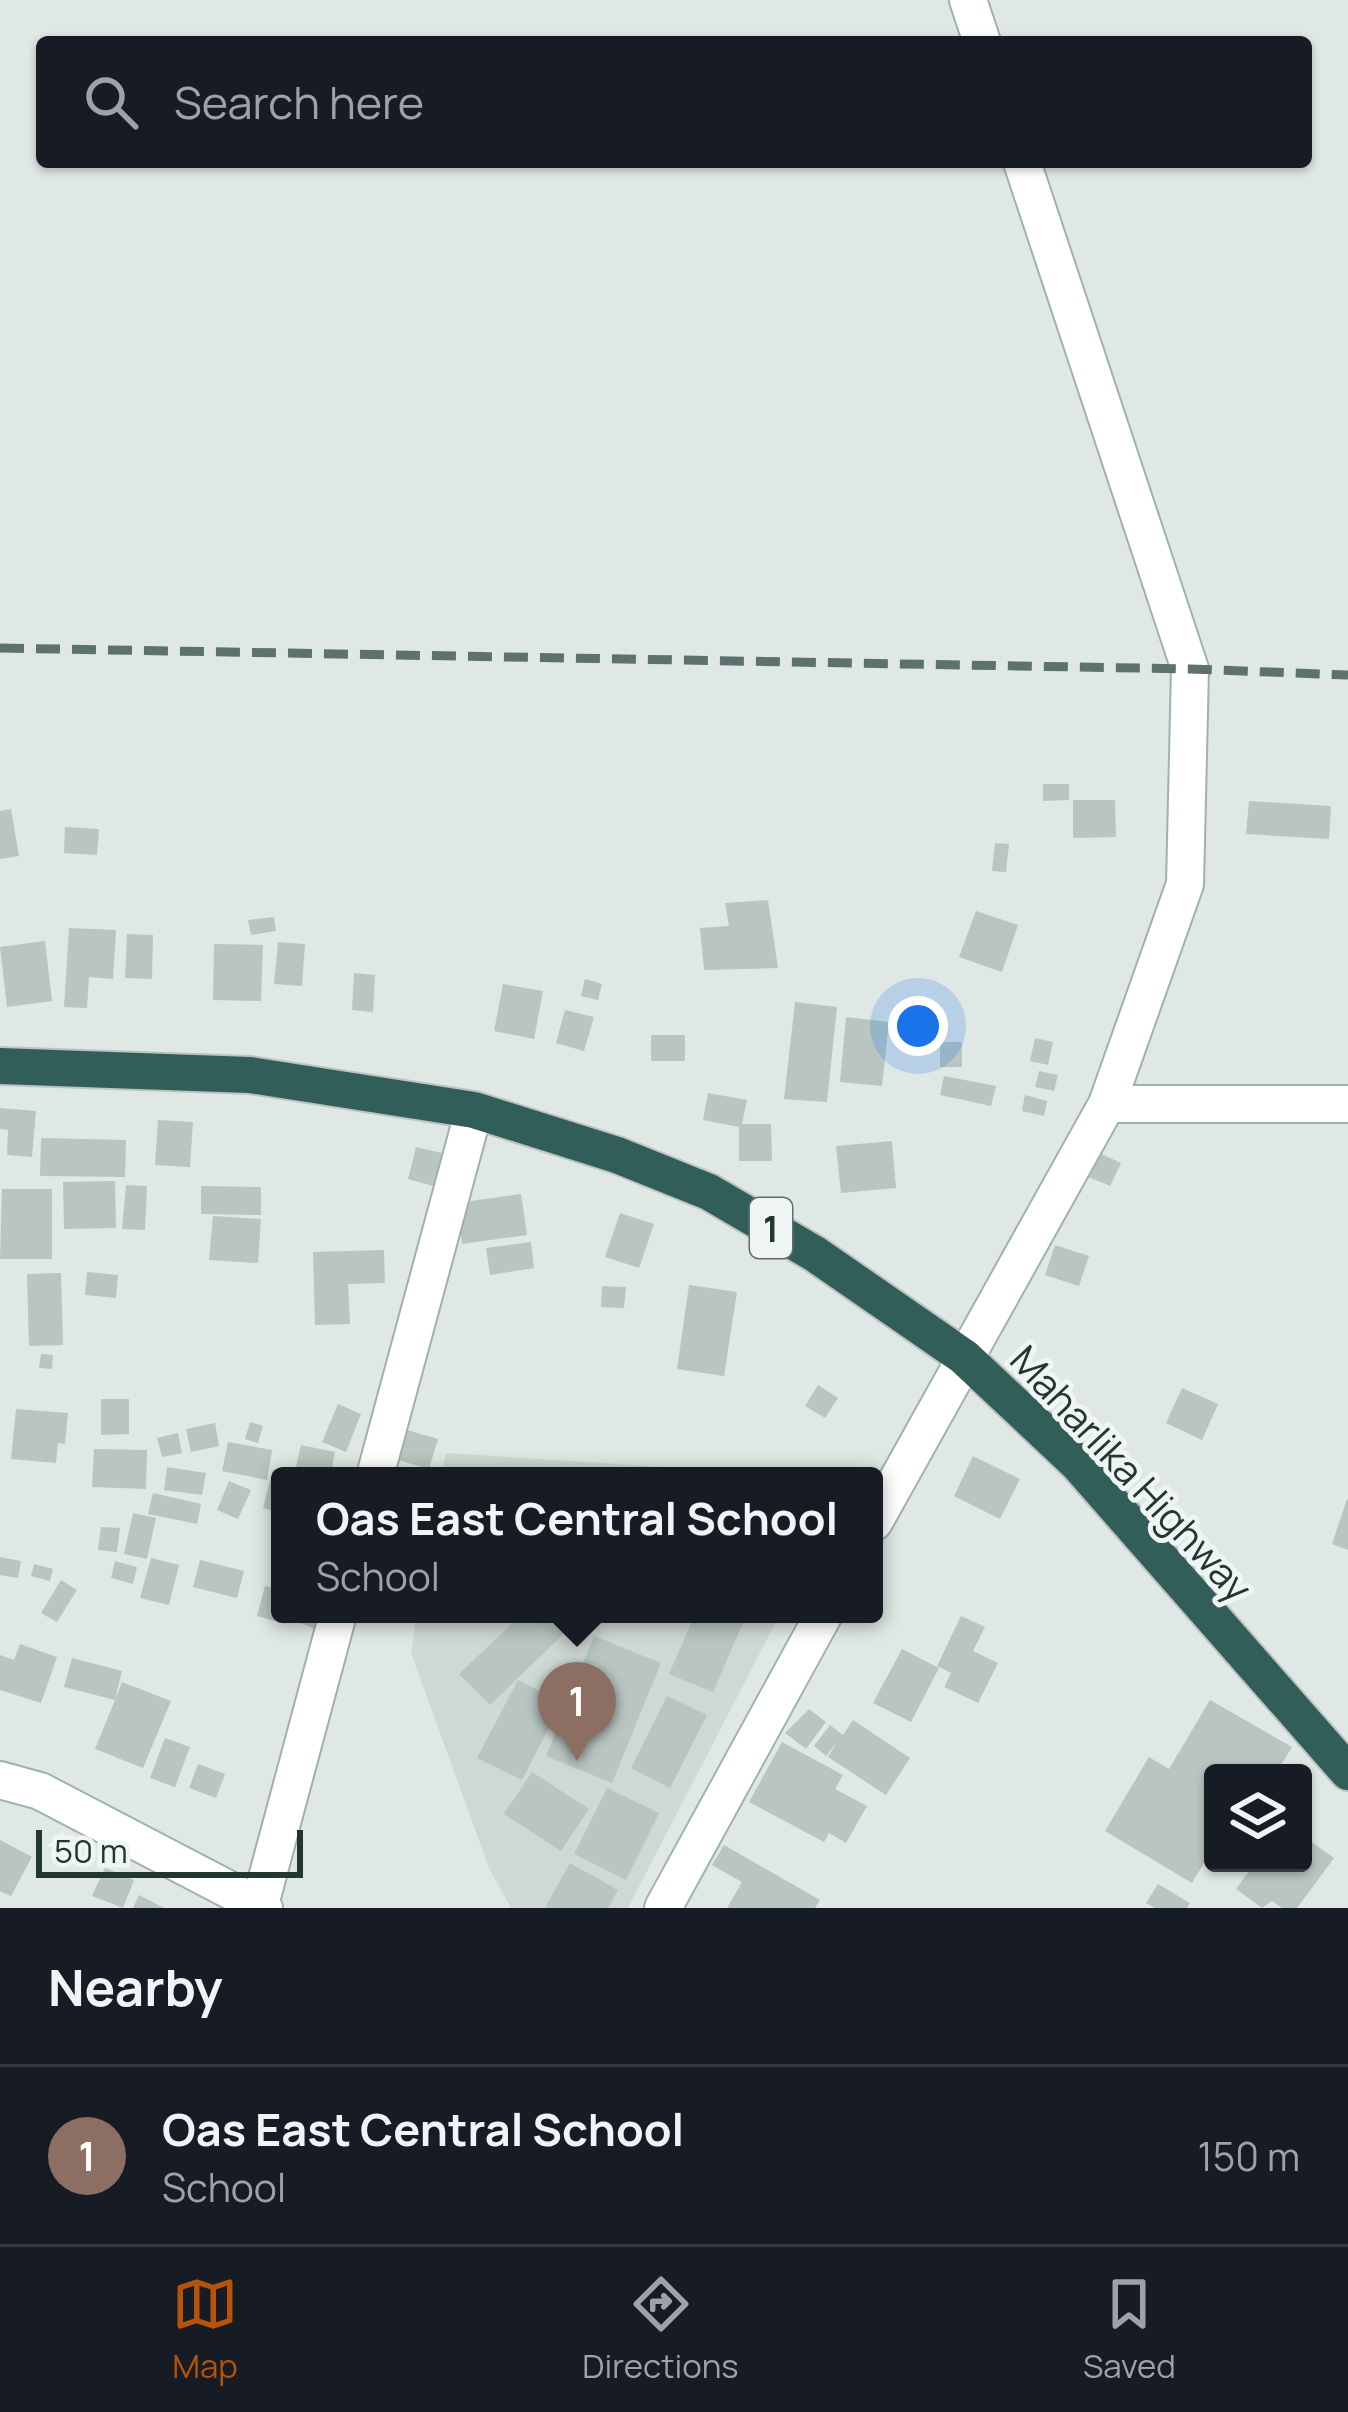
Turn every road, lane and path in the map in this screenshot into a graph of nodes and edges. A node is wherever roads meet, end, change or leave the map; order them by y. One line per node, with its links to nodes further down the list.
1 (968, 0): 2 (street)
2 (980, 36)
3 (1024, 168): 5 (street)
4 (0, 1066): 7 (highway, Maharlika Highway / 1)
5 (1107, 1103): 6 (street); 8 (street)
6 (1348, 1104)
7 (474, 1111): 8 (highway, Maharlika Highway / 1); 9 (street)
8 (964, 1357): 10 (street); 13 (highway, Maharlika Highway / 1)
9 (377, 1467)
10 (883, 1506)
11 (336, 1623): 15 (street)
12 (819, 1623): 16 (street)
13 (1348, 1772)
14 (0, 1780): 15 (street)
15 (261, 1907)
16 (663, 1908)

